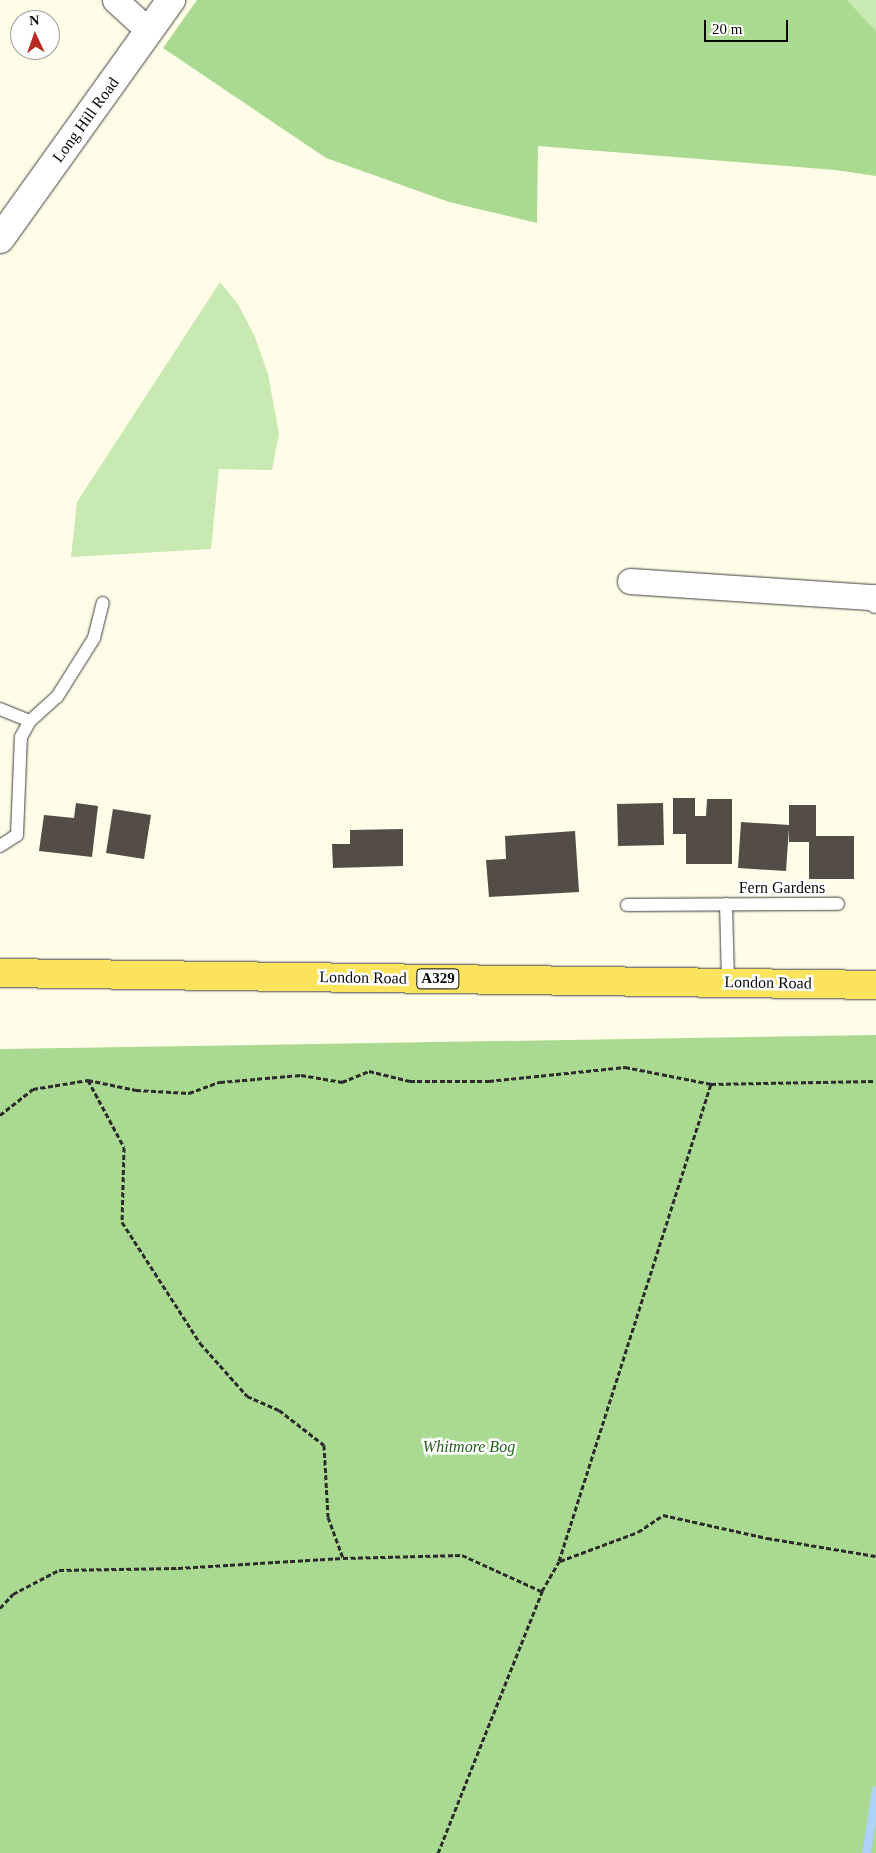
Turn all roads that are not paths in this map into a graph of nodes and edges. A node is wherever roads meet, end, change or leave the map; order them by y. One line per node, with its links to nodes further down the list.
1 (115, 0): 3 (street)
2 (172, 0): 3 (street, Long Hill Road)
3 (149, 31): 4 (street, Long Hill Road)
4 (0, 239)
5 (630, 581): 6 (street)
6 (876, 600)
7 (103, 603): 9 (lane)
8 (0, 709): 9 (lane)
9 (30, 721): 10 (lane)
10 (0, 846)
11 (726, 904): 12 (lane, Fern Gardens); 13 (lane, Fern Gardens); 15 (lane, Fern Gardens)
12 (838, 904)
13 (627, 905)
14 (0, 973): 15 (main road, London Road / A329)
15 (728, 983): 16 (main road, London Road / A329)
16 (876, 985)

